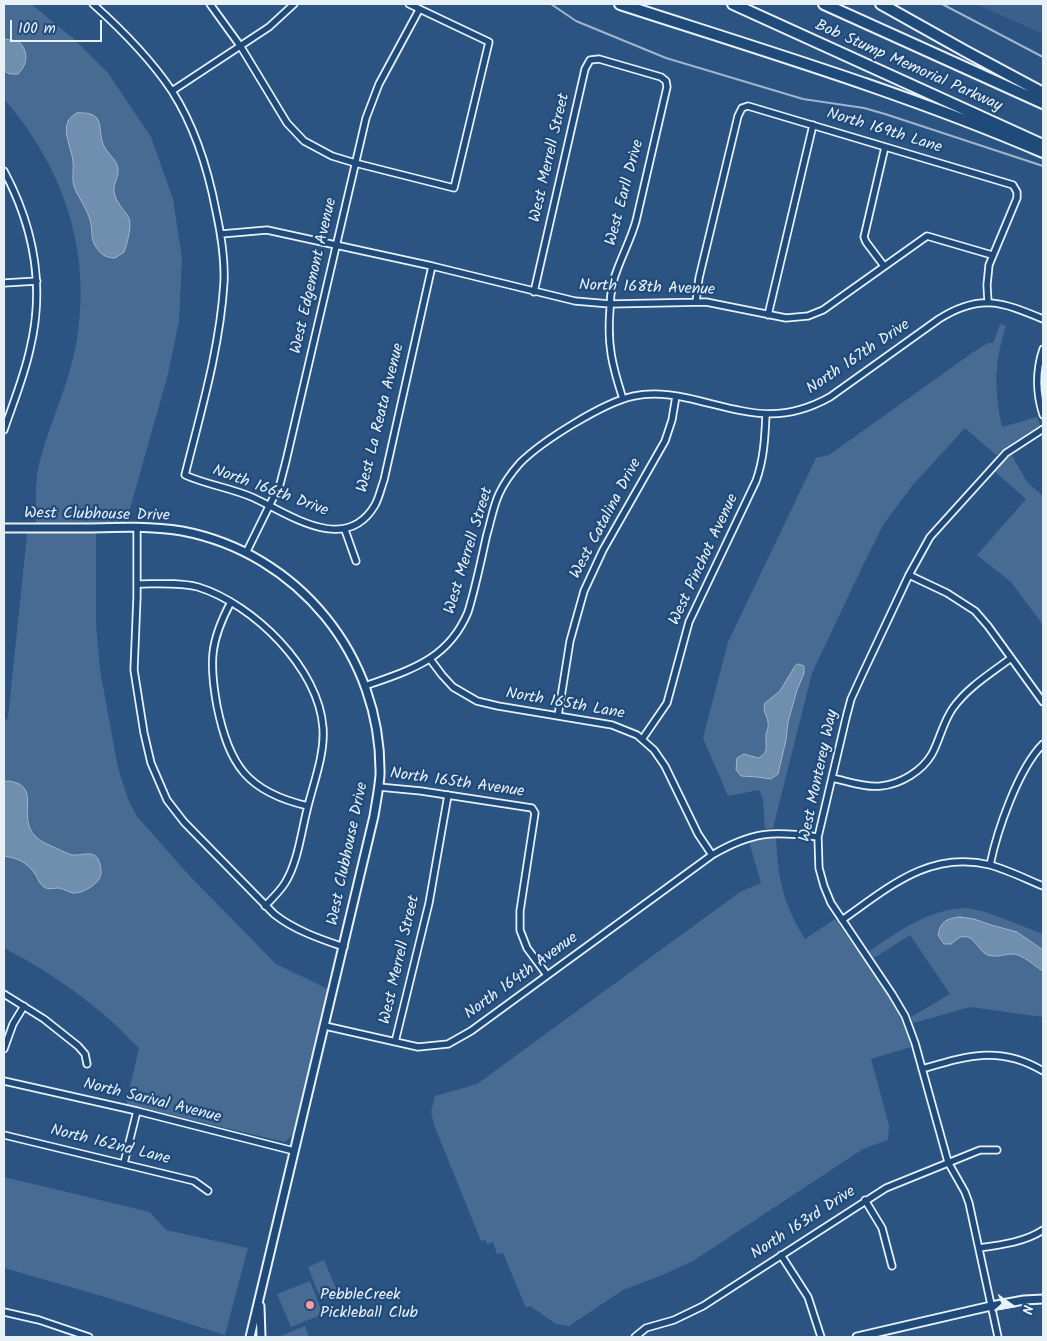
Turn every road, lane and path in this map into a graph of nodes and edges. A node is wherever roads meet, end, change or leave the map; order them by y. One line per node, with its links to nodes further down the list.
1 (93, 4): 12 (street)
2 (210, 4): 10 (street)
3 (294, 4): 10 (street)
4 (409, 4): 9 (street)
5 (620, 4): 18 (highway)
6 (733, 4): 16 (highway, Bob Stump Memorial Parkway)
7 (824, 4): 14 (highway, Bob Stump Memorial Parkway)
8 (881, 4): 13 (highway)
9 (419, 10): 19 (street, West Edgemont Avenue); 19 (street)
10 (241, 47): 12 (street); 19 (street)
11 (666, 81): 28 (street, West Merrell Street); 31 (street, West Earll Drive)
12 (172, 91): 21 (street)
13 (1043, 93)
14 (1043, 103)
15 (813, 125): 17 (street, North 169th Lane); 29 (street, North 169th Lane); 32 (street)
16 (1043, 144)
17 (885, 147): 23 (street, North 169th Lane); 25 (street)
18 (1043, 152)
19 (355, 163): 22 (street, West Edgemont Avenue)
20 (4, 171): 26 (street)
21 (221, 234): 22 (street, North 168th Avenue); 41 (street, North 166th Drive)
22 (336, 245): 24 (street, North 168th Avenue); 41 (street, West Edgemont Avenue)
23 (992, 255): 25 (street, North 168th Avenue); 30 (street)
24 (432, 266): 28 (street, North 168th Avenue); 44 (street, West La Reata Avenue)
25 (884, 266): 32 (street, North 168th Avenue)
26 (37, 281): 27 (street); 40 (street)
27 (4, 283)
28 (534, 292): 31 (street, North 168th Avenue)
29 (696, 302): 31 (street, North 168th Avenue); 32 (street, North 168th Avenue)
30 (988, 302): 33 (street, North 167th Drive); 37 (street, North 167th Drive)
31 (610, 304): 36 (street, West Earll Drive)
32 (768, 315)
33 (1043, 319)
34 (1043, 349): 38 (street)
35 (676, 396): 36 (street, North 167th Drive); 37 (street, North 167th Drive); 54 (street, West Catalina Drive)
36 (623, 399): 51 (street, West Merrell Street)
37 (766, 414): 55 (street, West Pinchot Avenue)
38 (1043, 415)
39 (1043, 429): 47 (street, West Monterey Way)
40 (4, 430)
41 (269, 506): 44 (street, North 166th Drive); 45 (street, West Edgemont Avenue)
42 (4, 528): 43 (street, West Clubhouse Drive)
43 (137, 528): 45 (street, West Clubhouse Drive); 48 (street)
44 (346, 530): 46 (street)
45 (246, 553): 52 (street, West Clubhouse Drive)
46 (356, 561)
47 (909, 575): 50 (street); 57 (street, West Monterey Way)
48 (137, 584): 49 (street); 65 (street)
49 (231, 602): 60 (street); 60 (street)
50 (1011, 658): 53 (street); 57 (street)
51 (430, 659): 52 (street, West Merrell Street); 54 (street, North 165th Lane)
52 (365, 686): 58 (street, West Clubhouse Drive)
53 (1043, 702)
54 (558, 716): 55 (street, North 165th Lane)
55 (642, 738): 62 (street, North 165th Lane)
56 (1043, 744): 63 (street)
57 (832, 778): 61 (street, West Monterey Way)
58 (378, 787): 59 (street, North 165th Avenue); 67 (street, West Clubhouse Drive)
59 (448, 795): 68 (street, North 165th Avenue); 72 (street, West Merrell Street)
60 (308, 806): 65 (street)
61 (818, 837): 62 (street); 66 (street, West Monterey Way)
62 (712, 855): 68 (street, North 164th Avenue)
63 (990, 865): 64 (street); 66 (street)
64 (1043, 886)
65 (265, 906): 67 (street)
66 (842, 920): 75 (street, West Monterey Way)
67 (344, 948): 71 (street, West Clubhouse Drive)
68 (547, 976): 72 (street, North 164th Avenue)
69 (4, 994): 70 (street)
70 (24, 1006): 73 (street); 74 (street)
71 (325, 1026): 72 (street, North 164th Avenue); 81 (street, West Clubhouse Drive)
72 (395, 1042)
73 (4, 1049)
74 (87, 1064)
75 (922, 1069): 76 (street); 82 (street, West Monterey Way)
76 (1043, 1071)
77 (4, 1081): 78 (street, North Sarival Avenue)
78 (137, 1111): 81 (street, North Sarival Avenue); 83 (street)
79 (4, 1135): 83 (street, North 162nd Lane)
80 (997, 1150): 82 (street, North 163rd Drive)
81 (294, 1151): 90 (street, West Clubhouse Drive)
82 (948, 1162): 85 (street, North 163rd Drive); 87 (street, West Monterey Way)
83 (124, 1163): 84 (street, North 162nd Lane)
84 (208, 1190)
85 (864, 1200): 88 (street, North 163rd Drive); 89 (street)
86 (1043, 1230): 87 (street)
87 (979, 1248): 92 (street, West Monterey Way)
88 (781, 1255): 97 (street, North 163rd Drive); 98 (street)
89 (892, 1266)
90 (260, 1298): 95 (street, West Clubhouse Drive); 96 (street, West Clubhouse Drive)
91 (1043, 1299): 92 (street)
92 (991, 1306): 99 (street); 100 (street, West Monterey Way)
93 (4, 1312): 94 (street)
94 (89, 1337)
95 (250, 1337)
96 (261, 1337)
97 (634, 1337)
98 (820, 1337)
99 (857, 1337)
100 (998, 1337)

